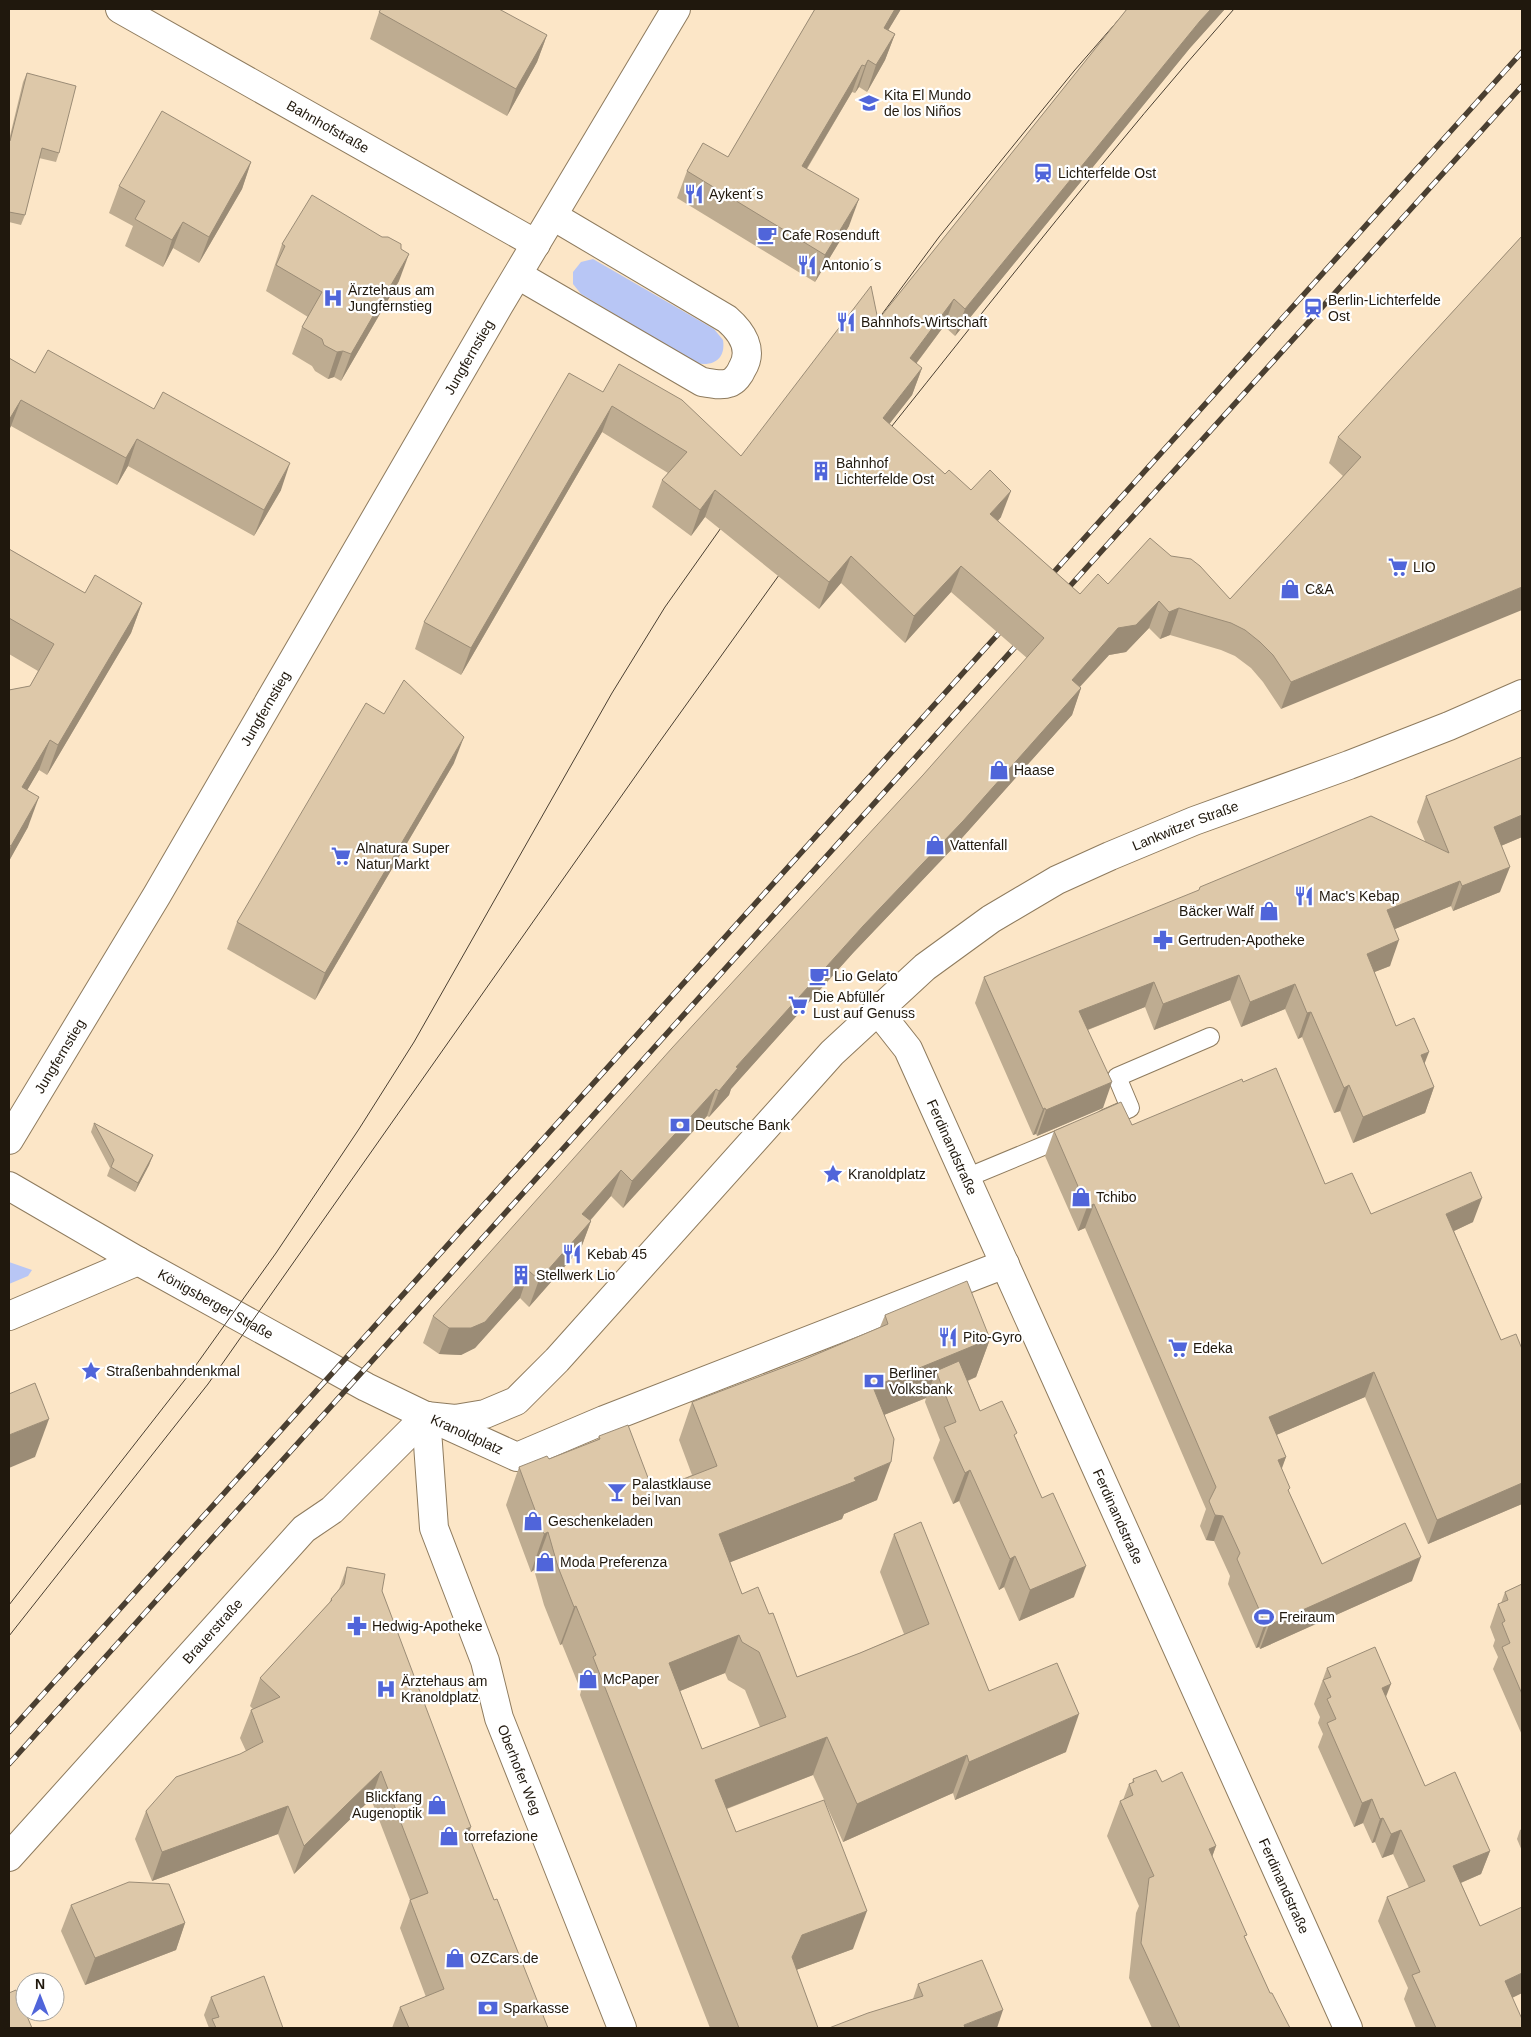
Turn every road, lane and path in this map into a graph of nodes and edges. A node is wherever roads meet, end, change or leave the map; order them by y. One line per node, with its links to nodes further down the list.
1 (120, 9): 4 (street, Bahnhofstraße)
2 (676, 9): 3 (street, Jungfernstieg)
3 (553, 216): 4 (street, Jungfernstieg); 5 (street)
4 (536, 244): 5 (street, Jungfernstieg)
5 (518, 275): 9 (street, Jungfernstieg)
6 (1522, 694): 7 (street, Lankwitzer Straße)
7 (878, 1011): 10 (street, Ferdinandstraße); 15 (street, Kranoldplatz)
8 (1210, 1037): 10 (lane)
9 (9, 1140)
10 (966, 1178): 13 (street, Ferdinandstraße)
11 (9, 1186): 12 (street, Königsberger Straße)
12 (138, 1261): 14 (street); 15 (street, Königsberger Straße)
13 (1005, 1264): 15 (street, Kranoldplatz); 18 (street, Ferdinandstraße)
14 (9, 1316)
15 (426, 1416): 16 (street, Brauerstraße); 17 (street, Oberhofer Weg)
16 (9, 1857)
17 (622, 2028)
18 (1348, 2028)

